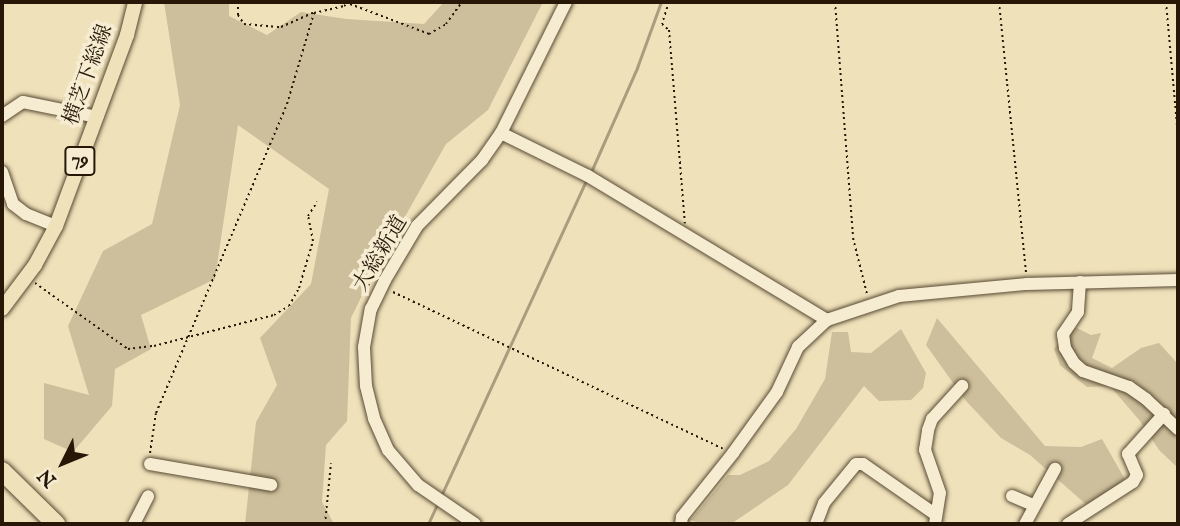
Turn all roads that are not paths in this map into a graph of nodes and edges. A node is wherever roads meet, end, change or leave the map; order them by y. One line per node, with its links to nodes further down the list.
1 (135, 2): 4 (main road, 横芝下総線 / 79)
2 (566, 2): 5 (street, 大総新道)
3 (2, 116): 4 (street)
4 (97, 117): 7 (main road, 横芝下総線 / 79)
5 (500, 133): 11 (street); 25 (street, 大総新道)
6 (2, 172): 7 (street)
7 (56, 226): 10 (main road, 横芝下総線 / 79)
8 (1178, 280): 9 (street)
9 (1080, 282): 11 (street); 13 (street)
10 (2, 309)
11 (827, 320): 26 (street)
12 (962, 386): 22 (street)
13 (1164, 414): 14 (street); 29 (street)
14 (1178, 429)
15 (150, 464): 18 (street)
16 (1055, 469): 21 (street)
17 (2, 471): 23 (highway)
18 (271, 485)
19 (148, 496): 24 (street)
20 (1012, 496): 21 (street)
21 (1033, 505): 28 (street)
22 (936, 520): 27 (street)
23 (56, 524)
24 (134, 524)
25 (475, 524)
26 (681, 524)
27 (816, 524)
28 (1025, 524)
29 (1068, 524)

